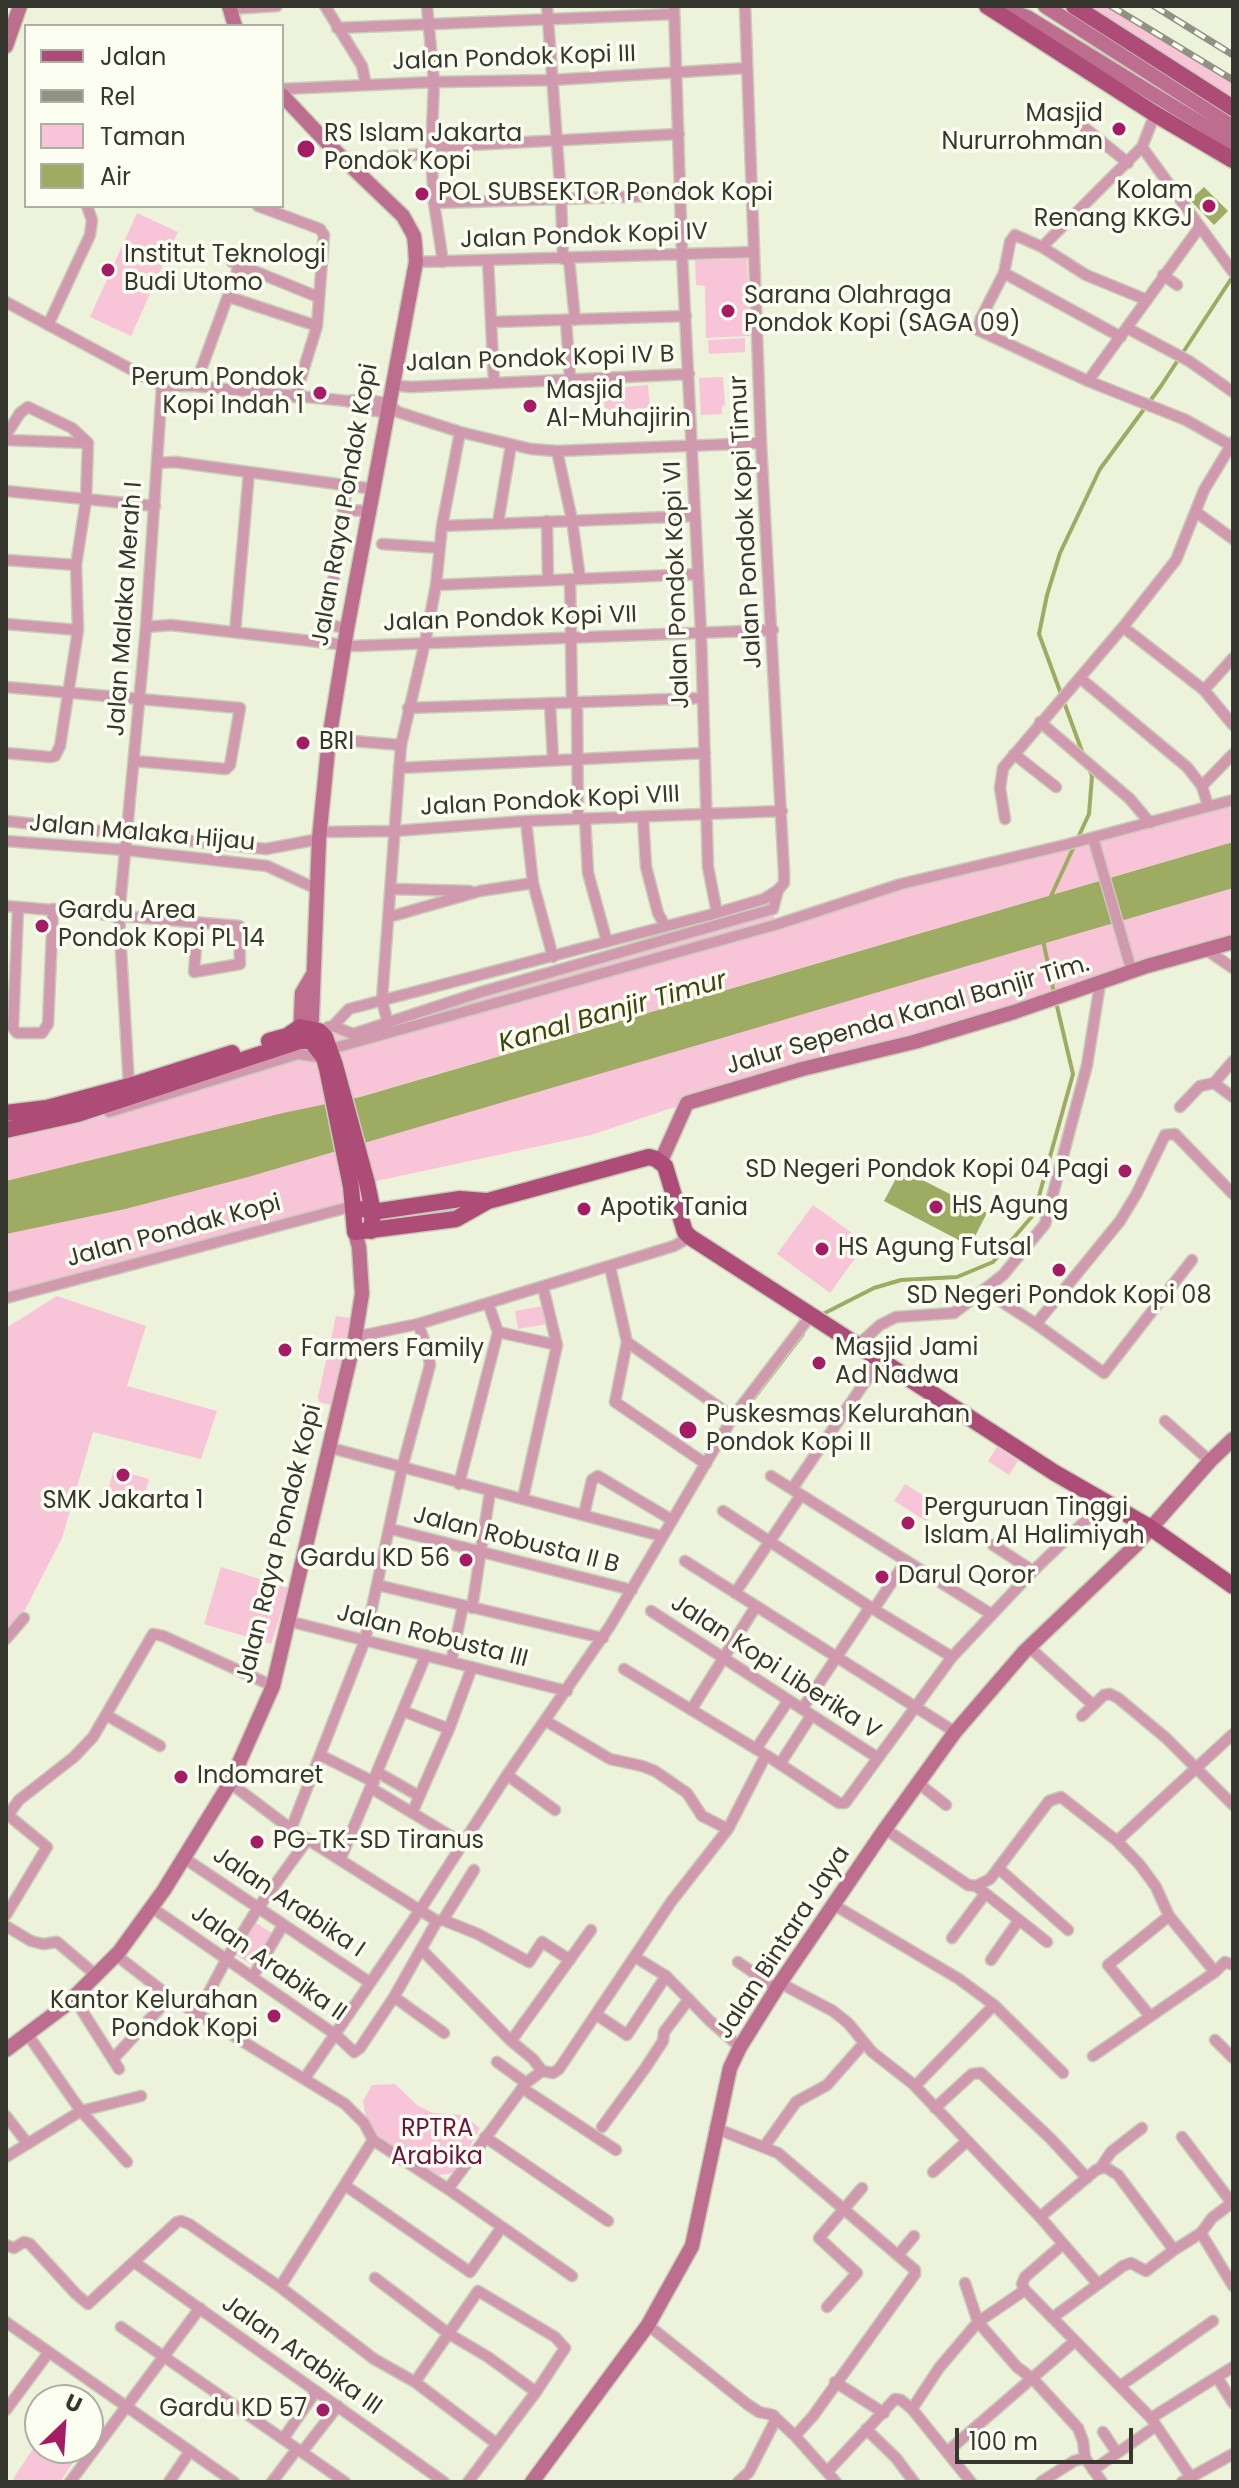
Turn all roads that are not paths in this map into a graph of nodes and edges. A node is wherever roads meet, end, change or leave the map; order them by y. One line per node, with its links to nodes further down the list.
1 (20, 6): 18 (street)
2 (277, 6): 12 (street)
3 (325, 6): 17 (street)
4 (427, 6): 16 (street)
5 (547, 6): 15 (street)
6 (569, 6): 14 (street)
7 (745, 6): 19 (street, Jalan Pondok Kopi Timur)
8 (987, 6): 27 (main road)
9 (998, 6): 32 (street)
10 (1045, 6): 28 (street)
11 (1074, 6): 26 (main road)
12 (229, 8)
13 (674, 10): 14 (street); 20 (street, Jalan Pondok Kopi VI)
14 (569, 18): 15 (street)
15 (547, 19): 16 (street); 21 (street)
16 (429, 23): 17 (street); 22 (street)
17 (337, 28): 23 (street)
18 (6, 46)
19 (747, 68): 20 (street, Jalan Pondok Kopi III); 45 (street, Jalan Pondok Kopi Timur)
20 (676, 71): 21 (street, Jalan Pondok Kopi III); 30 (street, Jalan Pondok Kopi VI)
21 (552, 80): 22 (street, Jalan Pondok Kopi III); 31 (street)
22 (434, 82): 23 (street, Jalan Pondok Kopi III); 34 (street)
23 (366, 85): 24 (street, Jalan Pondok Kopi III)
24 (284, 89)
25 (284, 97): 49 (street, Jalan Raya Pondok Kopi)
26 (1233, 108)
27 (1155, 114): 33 (street); 36 (main road)
28 (1233, 127)
29 (1085, 128): 37 (street)
30 (679, 134): 31 (street); 38 (street, Jalan Pondok Kopi VI)
31 (556, 140): 34 (street); 39 (street)
32 (1233, 143)
33 (1142, 147): 37 (street); 43 (street)
34 (431, 150): 35 (street); 40 (street)
35 (391, 156)
36 (1233, 160)
37 (1128, 163): 44 (street)
38 (681, 195): 39 (street); 46 (street, Jalan Pondok Kopi VI)
39 (561, 198): 40 (street); 47 (street)
40 (434, 203): 50 (street)
41 (88, 208): 62 (street)
42 (263, 208): 56 (street)
43 (1199, 228): 51 (street); 53 (street)
44 (1042, 247): 52 (street); 57 (street)
45 (754, 252): 46 (street, Jalan Pondok Kopi IV); 78 (street, Jalan Pondok Kopi Timur)
46 (682, 254): 47 (street, Jalan Pondok Kopi IV); 59 (street, Jalan Pondok Kopi VI)
47 (566, 259): 48 (street, Jalan Pondok Kopi IV); 60 (street)
48 (488, 260): 50 (street, Jalan Pondok Kopi IV); 61 (street)
49 (416, 262): 50 (street, Jalan Pondok Kopi IV); 69 (street, Jalan Raya Pondok Kopi)
50 (443, 262)
51 (1231, 270)
52 (1004, 273): 64 (street); 67 (street)
53 (1163, 275): 54 (street); 57 (street)
54 (1177, 285)
55 (229, 297): 56 (street); 63 (street); 71 (street)
56 (318, 297): 63 (street)
57 (1147, 300): 64 (street)
58 (6, 302): 62 (street)
59 (686, 316): 60 (street); 65 (street, Jalan Pondok Kopi VI)
60 (571, 320): 61 (street); 66 (street)
61 (491, 322): 68 (street)
62 (48, 325): 70 (street)
63 (317, 326): 73 (street)
64 (1124, 333): 67 (street); 72 (street)
65 (689, 374): 66 (street, Jalan Pondok Kopi IV B); 80 (street, Jalan Pondok Kopi VI)
66 (570, 378): 68 (street, Jalan Pondok Kopi IV B)
67 (1088, 381): 81 (street)
68 (494, 382): 69 (street, Jalan Pondok Kopi IV B)
69 (392, 385): 74 (street, Jalan Raya Pondok Kopi)
70 (162, 386): 71 (street); 83 (street, Jalan Malaka Merah I)
71 (195, 386): 73 (street)
72 (1233, 392)
73 (295, 397): 74 (street)
74 (391, 410): 75 (street); 86 (street, Jalan Raya Pondok Kopi)
75 (460, 432): 79 (street); 97 (street)
76 (6, 438): 77 (street); 77 (street)
77 (88, 443): 88 (street)
78 (761, 443): 80 (street); 112 (street, Jalan Pondok Kopi Timur)
79 (511, 445): 82 (street); 96 (street)
80 (692, 445): 82 (street); 93 (street, Jalan Pondok Kopi VI)
81 (1230, 449): 92 (street)
82 (557, 451): 94 (street)
83 (157, 463): 84 (street); 89 (street, Jalan Malaka Merah I)
84 (249, 472): 85 (street); 113 (street)
85 (347, 486): 86 (street); 90 (street)
86 (374, 489): 91 (street, Jalan Raya Pondok Kopi)
87 (6, 491): 88 (street)
88 (86, 500): 89 (street); 102 (street)
89 (155, 506): 108 (street, Jalan Malaka Merah I)
90 (343, 510): 91 (street); 110 (street)
91 (370, 511): 110 (street, Jalan Raya Pondok Kopi)
92 (1196, 512): 98 (street); 109 (street)
93 (695, 516): 94 (street); 103 (street, Jalan Pondok Kopi VI)
94 (572, 520): 95 (street); 104 (street)
95 (547, 521): 96 (street); 105 (street)
96 (498, 523): 97 (street)
97 (442, 526): 100 (street)
98 (1233, 539)
99 (382, 544): 100 (street)
100 (440, 548): 106 (street)
101 (6, 560): 102 (street)
102 (76, 565): 111 (street)
103 (698, 574): 104 (street); 114 (street, Jalan Pondok Kopi VI)
104 (575, 579): 105 (street); 115 (street)
105 (548, 580): 106 (street)
106 (436, 585): 116 (street)
107 (6, 624): 111 (street)
108 (146, 627): 113 (street, Jalan Pondok Kopi VII); 123 (street, Jalan Malaka Merah I)
109 (1123, 627): 119 (street); 121 (street)
110 (347, 629): 117 (street, Jalan Raya Pondok Kopi)
111 (78, 630): 122 (street)
112 (773, 630): 114 (street, Jalan Pondok Kopi VII); 144 (street, Jalan Pondok Kopi Timur)
113 (235, 632): 117 (street, Jalan Pondok Kopi VII)
114 (701, 633): 115 (street, Jalan Pondok Kopi VII); 124 (street, Jalan Pondok Kopi VI)
115 (571, 638): 116 (street, Jalan Pondok Kopi VII); 126 (street)
116 (425, 642): 117 (street, Jalan Pondok Kopi VII); 127 (street)
117 (344, 645): 130 (street, Jalan Raya Pondok Kopi)
118 (1233, 658): 121 (street)
119 (1080, 678): 128 (street); 140 (street)
120 (6, 687): 122 (street)
121 (1204, 690): 129 (street)
122 (67, 694): 123 (street); 132 (street)
123 (139, 698): 138 (street, Jalan Malaka Merah I); 138 (street)
124 (702, 698): 126 (street); 133 (street, Jalan Pondok Kopi VI)
125 (550, 703): 126 (street); 127 (street); 137 (street)
126 (574, 703): 136 (street)
127 (408, 708): 131 (street)
128 (1040, 722): 134 (street); 151 (street)
129 (1233, 725)
130 (329, 739): 131 (street); 154 (street, Jalan Raya Pondok Kopi)
131 (401, 745): 139 (street)
132 (6, 753)
133 (705, 753): 136 (street); 145 (street, Jalan Pondok Kopi VI)
134 (1014, 754): 141 (street); 148 (street)
135 (1233, 754): 140 (street)
136 (579, 759): 137 (street); 147 (street)
137 (553, 760): 139 (street)
138 (134, 761): 153 (street, Jalan Malaka Merah I)
139 (399, 768): 152 (street)
140 (1202, 786): 143 (street)
141 (1056, 787)
142 (1233, 800): 143 (street)
143 (1208, 806): 151 (street)
144 (782, 811): 145 (street, Jalan Pondok Kopi VIII); 163 (street, Jalan Pondok Kopi Timur)
145 (707, 814): 146 (street, Jalan Pondok Kopi VIII); 168 (street, Jalan Pondok Kopi VI)
146 (643, 817): 147 (street, Jalan Pondok Kopi VIII); 172 (street)
147 (582, 819): 149 (street, Jalan Pondok Kopi VIII); 173 (street)
148 (1005, 819)
149 (526, 821): 152 (street, Jalan Pondok Kopi VIII); 160 (street)
150 (12, 822): 153 (street, Jalan Malaka Hijau); 155 (street)
151 (1150, 823): 156 (street)
152 (395, 831): 154 (street, Jalan Pondok Kopi VIII); 162 (street)
153 (127, 834): 157 (street, Jalan Malaka Hijau); 158 (street, Jalan Malaka Merah I)
154 (320, 836): 157 (street, Jalan Malaka Hijau); 161 (street, Jalan Raya Pondok Kopi)
155 (11, 842): 158 (street, Jalan Malaka Hijau)
156 (1095, 843): 177 (street); 183 (street)
157 (268, 848): 159 (street)
158 (126, 850): 159 (street, Jalan Malaka Hijau); 169 (street, Jalan Malaka Merah I)
159 (266, 866): 161 (street, Jalan Malaka Hijau)
160 (533, 883): 164 (street); 176 (street)
161 (317, 889): 182 (street, Jalan Raya Pondok Kopi)
162 (392, 889): 164 (street); 170 (street)
163 (778, 890): 168 (street); 181 (street)
164 (443, 896): 170 (street)
165 (6, 906): 166 (street)
166 (18, 908): 167 (street); 167 (street)
167 (53, 909): 169 (street)
168 (717, 913): 172 (street)
169 (119, 916): 171 (street); 187 (street, Jalan Malaka Merah I)
170 (389, 917): 180 (street)
171 (198, 923): 171 (street)
172 (665, 926): 173 (street)
173 (607, 942): 176 (street)
174 (1233, 942): 175 (street, Jalur Sependa Kanal Banjir Tim.)
175 (1208, 951): 177 (street, Jalur Sependa Kanal Banjir Tim.); 178 (street)
176 (553, 957): 180 (street)
177 (1130, 967): 179 (street, Jalur Sependa Kanal Banjir Tim.)
178 (1233, 968)
179 (1100, 984): 191 (street, Jalur Sependa Kanal Banjir Tim.); 202 (street)
180 (382, 1000): 181 (street); 182 (street)
181 (388, 1024): 182 (street)
182 (313, 1032): 185 (main road, Jalan Raya Pondok Kopi); 187 (main road); 190 (main road)
183 (338, 1047)
184 (1233, 1061): 186 (street)
185 (329, 1064): 190 (street); 192 (main road, Jalan Raya Pondok Kopi)
186 (1214, 1083): 188 (street); 189 (street)
187 (129, 1086): 190 (main road)
188 (1233, 1097)
189 (1180, 1107)
190 (8, 1125)
191 (661, 1161): 194 (main road); 198 (main road)
192 (359, 1185): 195 (main road, Jalan Raya Pondok Kopi); 196 (main road, Jalan Raya Pondok Kopi)
193 (1233, 1193): 207 (street)
194 (488, 1201): 196 (main road); 197 (main road)
195 (353, 1206): 196 (main road); 197 (main road, Jalan Raya Pondok Kopi); 203 (street, Jalan Pondak Kopi)
196 (373, 1212): 197 (main road, Jalan Raya Pondok Kopi)
197 (362, 1237): 209 (street, Jalan Raya Pondok Kopi)
198 (690, 1237): 200 (street); 205 (main road)
199 (1192, 1260): 207 (street)
200 (610, 1267): 201 (street); 210 (street)
201 (543, 1287): 204 (street); 211 (street)
202 (985, 1291): 207 (street); 212 (street)
203 (6, 1298)
204 (488, 1303): 206 (street); 208 (street)
205 (815, 1318): 212 (main road); 214 (street)
206 (418, 1324): 209 (street); 220 (street)
207 (1036, 1324)
208 (498, 1332): 211 (street); 222 (street)
209 (355, 1337): 217 (street, Jalan Raya Pondok Kopi)
210 (627, 1342): 214 (street); 219 (street)
211 (557, 1345): 225 (street)
212 (857, 1346): 213 (main road)
213 (880, 1360): 224 (street); 226 (main road)
214 (733, 1417): 219 (street)
215 (1165, 1421): 218 (street)
216 (1233, 1439): 218 (street, Jalan Bintara Jaya)
217 (331, 1448): 220 (street); 249 (street, Jalan Raya Pondok Kopi)
218 (1210, 1461): 230 (street, Jalan Bintara Jaya)
219 (706, 1464): 229 (street)
220 (402, 1468): 222 (street); 231 (street)
221 (771, 1476): 224 (street)
222 (459, 1484): 223 (street)
223 (490, 1492): 225 (street); 235 (street)
224 (796, 1492): 233 (street); 237 (street)
225 (523, 1498): 228 (street)
226 (1105, 1502): 230 (main road); 238 (street)
227 (723, 1511): 233 (street)
228 (584, 1514): 229 (street); 232 (street)
229 (672, 1520): 232 (street)
230 (1151, 1528): 240 (main road); 253 (street, Jalan Bintara Jaya)
231 (391, 1529): 235 (street, Jalan Robusta II B); 239 (street)
232 (661, 1536): 241 (street)
233 (769, 1541): 242 (street); 245 (street)
234 (993, 1545): 238 (street)
235 (479, 1552): 241 (street, Jalan Robusta II B); 244 (street)
236 (685, 1561): 242 (street)
237 (906, 1561): 245 (street); 247 (street)
238 (1033, 1571): 247 (street)
239 (377, 1585): 244 (street); 252 (street)
240 (1233, 1586)
241 (632, 1590): 250 (street)
242 (735, 1593): 243 (street)
243 (756, 1606): 255 (street); 257 (street)
244 (468, 1607): 250 (street); 258 (street)
245 (872, 1608): 255 (street); 256 (street)
246 (651, 1611): 257 (street, Jalan Kopi Liberika V)
247 (991, 1614): 256 (street)
248 (24, 1618): 251 (street)
249 (288, 1621): 252 (street, Jalan Robusta III); 261 (street, Jalan Raya Pondok Kopi)
250 (603, 1638): 262 (street)
251 (6, 1639)
252 (365, 1640): 254 (street, Jalan Robusta III); 277 (street)
253 (1029, 1647): 264 (street); 273 (street, Jalan Bintara Jaya)
254 (426, 1655): 258 (street, Jalan Robusta III); 267 (street)
255 (837, 1657): 265 (street); 268 (street)
256 (952, 1657): 265 (street)
257 (723, 1659): 263 (street, Jalan Kopi Liberika V); 266 (street)
258 (451, 1662): 259 (street, Jalan Robusta III)
259 (472, 1667): 262 (street, Jalan Robusta III); 272 (street)
260 (624, 1669): 266 (street)
261 (273, 1686): 269 (street); 283 (street, Jalan Raya Pondok Kopi)
262 (567, 1691): 271 (street)
263 (788, 1701): 268 (street, Jalan Kopi Liberika V); 276 (street)
264 (1092, 1704): 270 (street); 280 (street)
265 (916, 1707): 273 (street); 278 (street)
266 (691, 1710): 276 (street)
267 (403, 1711): 272 (street); 282 (street)
268 (807, 1712): 278 (street, Jalan Kopi Liberika V); 279 (street)
269 (108, 1716): 275 (street); 290 (street)
270 (1082, 1716)
271 (546, 1721): 281 (street); 292 (street)
272 (449, 1729): 285 (street)
273 (955, 1732): 284 (street, Jalan Bintara Jaya)
274 (1233, 1734): 280 (street)
275 (160, 1746)
276 (761, 1752): 279 (street); 292 (street)
277 (320, 1755): 282 (street); 291 (street)
278 (878, 1758): 279 (street)
279 (780, 1764)
280 (1196, 1768): 287 (street); 295 (street)
281 (507, 1775): 288 (street); 296 (street)
282 (374, 1781): 285 (street); 289 (street); 298 (street)
283 (230, 1783): 291 (street); 297 (street, Jalan Raya Pondok Kopi)
284 (918, 1783): 286 (street); 293 (street, Jalan Bintara Jaya)
285 (419, 1796): 289 (street)
286 (946, 1805)
287 (1233, 1805)
288 (555, 1810)
289 (412, 1813): 296 (street)
290 (7, 1814): 307 (street)
291 (291, 1829): 294 (street)
292 (728, 1829): 319 (street)
293 (885, 1829): 301 (street); 303 (street, Jalan Bintara Jaya)
294 (308, 1839): 298 (street); 305 (street)
295 (1117, 1841): 299 (street); 308 (street)
296 (464, 1844): 306 (street)
297 (184, 1858): 304 (street, Jalan Raya Pondok Kopi); 305 (street, Jalan Arabika I)
298 (340, 1860): 306 (street)
299 (998, 1868): 301 (street); 314 (street)
300 (474, 1870): 309 (street)
301 (976, 1886): 302 (street)
302 (985, 1894): 310 (street); 315 (street)
303 (834, 1905): 330 (street, Jalan Bintara Jaya); 335 (street)
304 (151, 1907): 318 (street, Jalan Raya Pondok Kopi); 320 (street, Jalan Arabika II)
305 (258, 1908): 311 (street, Jalan Arabika I); 320 (street)
306 (420, 1910): 309 (street); 329 (street)
307 (6, 1915)
308 (1169, 1916): 325 (street); 338 (street)
309 (440, 1920): 317 (street); 321 (street)
310 (1019, 1920): 316 (street); 322 (street)
311 (283, 1925): 327 (street); 329 (street, Jalan Arabika I)
312 (6, 1926): 326 (street)
313 (591, 1930): 321 (street)
314 (1068, 1930)
315 (952, 1938)
316 (1047, 1942)
317 (422, 1950): 332 (street); 343 (street)
318 (116, 1955): 326 (street, Jalan Raya Pondok Kopi); 331 (street)
319 (635, 1957): 328 (street); 337 (street)
320 (227, 1958): 327 (street, Jalan Arabika II); 336 (street)
321 (570, 1960): 343 (street)
322 (991, 1960)
323 (738, 1962): 330 (street)
324 (1233, 1965): 325 (street)
325 (1215, 1972): 338 (street)
326 (97, 1976): 333 (street, Jalan Raya Pondok Kopi)
327 (253, 1976): 341 (street, Jalan Arabika II)
328 (666, 1976): 334 (street); 337 (street)
329 (369, 1982): 341 (street)
330 (778, 1986): 344 (street); 345 (street, Jalan Bintara Jaya)
331 (170, 1997): 336 (street); 348 (street)
332 (394, 1997): 339 (street); 341 (street, Jalan Arabika II)
333 (74, 1998): 340 (street, Jalan Raya Pondok Kopi); 348 (street)
334 (689, 1999): 345 (street); 361 (street)
335 (994, 2005): 353 (street); 355 (street)
336 (197, 2015): 354 (street)
337 (597, 2015): 352 (street)
338 (1150, 2016): 347 (street)
339 (444, 2033)
340 (28, 2035): 346 (street, Jalan Raya Pondok Kopi); 359 (street)
341 (336, 2035): 354 (street)
342 (1215, 2040): 349 (street)
343 (511, 2041): 352 (street)
344 (864, 2043): 355 (street); 369 (street)
345 (740, 2047): 362 (street, Jalan Bintara Jaya)
346 (6, 2050)
347 (1093, 2056)
348 (114, 2058): 351 (street)
349 (1233, 2058)
350 (497, 2062): 356 (street)
351 (119, 2069)
352 (542, 2071): 356 (street)
353 (1063, 2073)
354 (305, 2078): 366 (street)
355 (913, 2084): 358 (street)
356 (524, 2085): 364 (street); 370 (street)
357 (141, 2096): 359 (street)
358 (935, 2108): 367 (street); 375 (street)
359 (81, 2111): 368 (street); 372 (street)
360 (6, 2116): 368 (street)
361 (602, 2127)
362 (715, 2128): 369 (street); 406 (street, Jalan Bintara Jaya)
363 (1142, 2128): 373 (street)
364 (485, 2137): 378 (street); 382 (street)
365 (1182, 2137): 379 (street)
366 (373, 2140): 376 (street, Jalan Arabika III); 378 (street)
367 (967, 2141): 374 (street); 381 (street)
368 (28, 2144): 371 (street)
369 (764, 2147): 380 (street)
370 (616, 2150)
371 (6, 2157)
372 (127, 2162)
373 (1101, 2167): 375 (street); 388 (street)
374 (933, 2172)
375 (1087, 2178): 381 (street)
376 (346, 2186): 391 (street); 397 (street, Jalan Arabika III)
377 (862, 2188): 380 (street)
378 (448, 2189): 383 (street)
379 (1233, 2203): 384 (street)
380 (843, 2210): 389 (street); 400 (street)
381 (1040, 2217): 387 (street)
382 (608, 2221)
383 (502, 2227): 391 (street); 392 (street)
384 (1201, 2233): 388 (street); 396 (street)
385 (914, 2236): 389 (street)
386 (6, 2245): 390 (street, Jalan Arabika III)
387 (1062, 2245): 395 (street); 398 (street)
388 (1174, 2250): 395 (street)
389 (898, 2255): 416 (street)
390 (134, 2262): 397 (street, Jalan Arabika III); 401 (street, Jalan Arabika III)
391 (470, 2272): 399 (street)
392 (572, 2276)
393 (375, 2278): 408 (street)
394 (965, 2283): 405 (street)
395 (1098, 2284): 402 (street)
396 (1233, 2286)
397 (280, 2287): 415 (street, Jalan Arabika III)
398 (1025, 2290): 402 (street); 405 (street)
399 (478, 2291): 408 (street, Jalan Arabika III); 419 (street)
400 (827, 2307)
401 (200, 2308): 411 (street); 418 (street, Jalan Arabika III)
402 (1052, 2318): 409 (street)
403 (1213, 2321): 417 (street)
404 (6, 2322): 410 (street)
405 (978, 2322): 414 (street); 424 (street)
406 (648, 2325): 426 (street); 451 (street, Jalan Bintara Jaya)
407 (121, 2327): 411 (street)
408 (449, 2334): 415 (street, Jalan Arabika III); 419 (street)
409 (1075, 2341): 414 (street); 417 (street)
410 (49, 2352): 421 (street); 423 (street)
411 (163, 2355): 423 (street); 431 (street)
412 (1233, 2367): 413 (street)
413 (1217, 2377): 420 (street); 427 (street)
414 (1033, 2379): 435 (street); 438 (street)
415 (415, 2382): 432 (street)
416 (835, 2382): 425 (street); 430 (street)
417 (1120, 2386): 427 (street)
418 (316, 2391): 422 (street, Jalan Arabika III); 431 (street)
419 (536, 2392): 432 (street)
420 (1233, 2403)
421 (7, 2406)
422 (338, 2406): 434 (street); 449 (street, Jalan Arabika III)
423 (125, 2407): 433 (street); 444 (street)
424 (912, 2409): 425 (street); 435 (street)
425 (884, 2413): 428 (street)
426 (778, 2420): 430 (street); 442 (street)
427 (1154, 2422): 436 (street); 443 (street)
428 (866, 2429): 440 (street); 441 (street)
429 (1103, 2432): 436 (street)
430 (795, 2436): 440 (street)
431 (283, 2439): 434 (street)
432 (497, 2444): 450 (street)
433 (190, 2451): 445 (street); 446 (street)
434 (299, 2451): 447 (street); 448 (street)
435 (948, 2451): 457 (street)
436 (1117, 2453): 439 (street)
437 (1232, 2456): 443 (street)
438 (1085, 2458): 439 (street); 458 (street)
439 (1093, 2470): 459 (street)
440 (828, 2471): 454 (street)
441 (906, 2471): 455 (street); 456 (street)
442 (749, 2472): 452 (street); 453 (street)
443 (1189, 2480)
444 (70, 2482)
445 (169, 2482)
446 (234, 2482)
447 (272, 2482)
448 (345, 2482)
449 (444, 2482)
450 (468, 2482)
451 (532, 2482)
452 (738, 2482)
453 (759, 2482)
454 (836, 2482)
455 (896, 2482)
456 (914, 2482)
457 (971, 2482)
458 (1041, 2482)
459 (1102, 2482)

